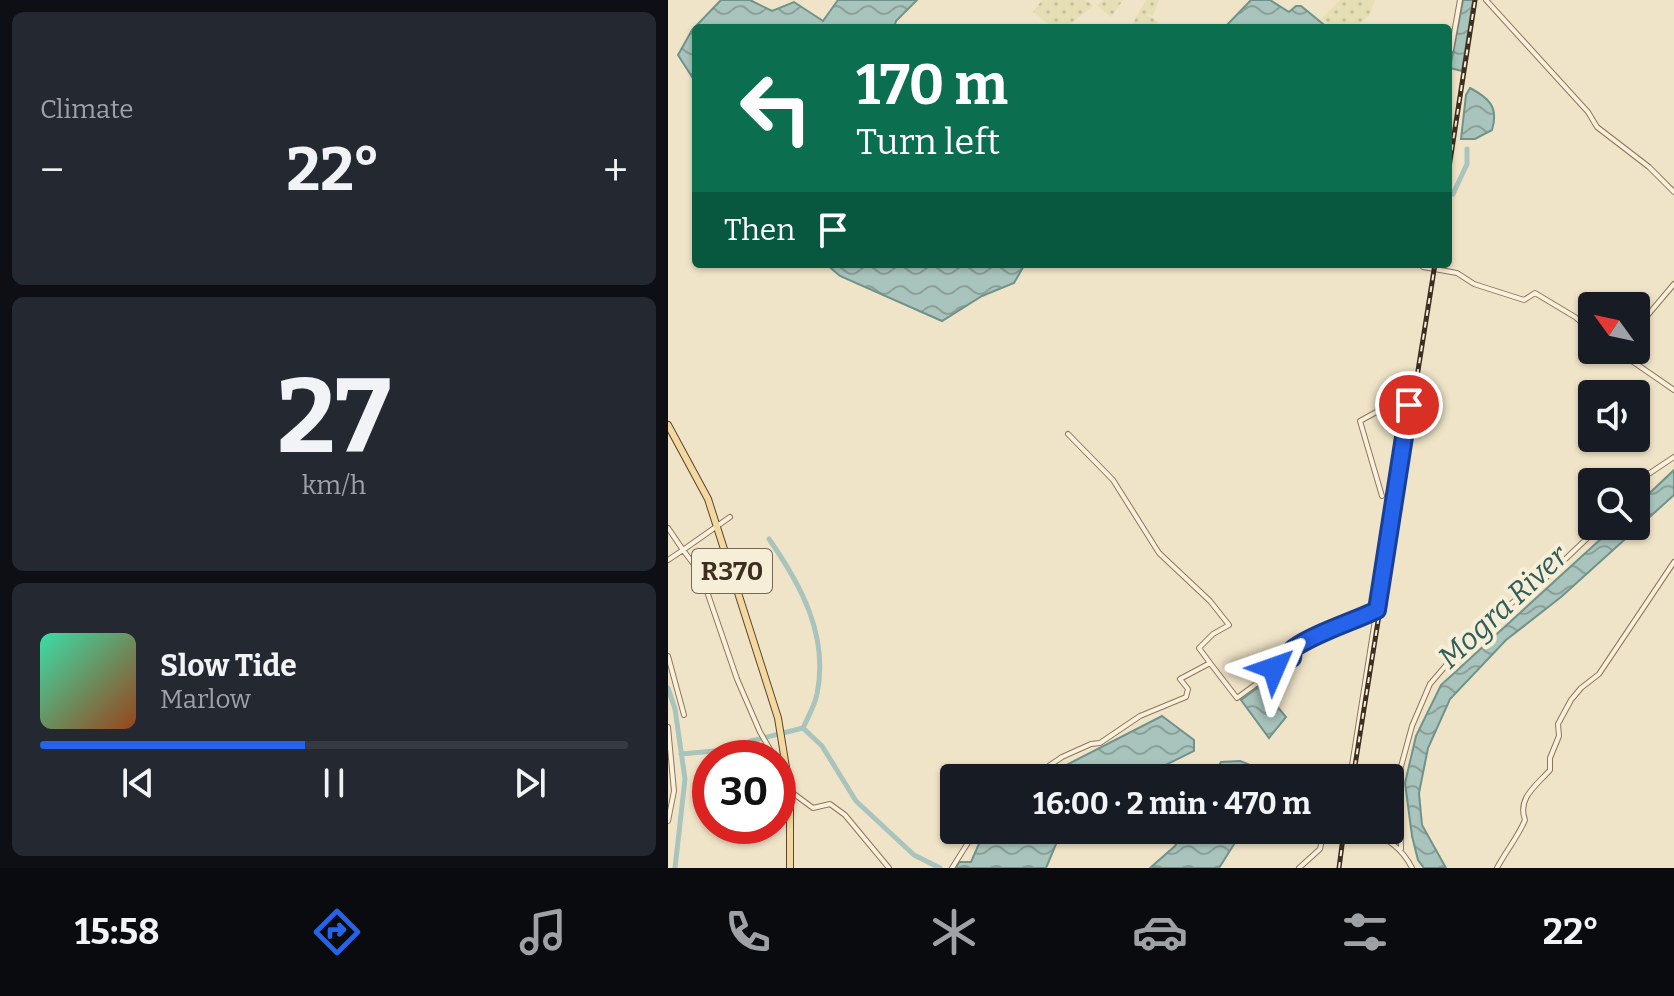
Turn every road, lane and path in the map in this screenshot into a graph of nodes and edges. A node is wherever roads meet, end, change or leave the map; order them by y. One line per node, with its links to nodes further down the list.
1 (1460, 0): 3 (street)
2 (1486, 0): 4 (street)
3 (1452, 44)
4 (1674, 192)
5 (1430, 268): 8 (street)
6 (1674, 284): 7 (street)
7 (1650, 312)
8 (1578, 319)
9 (1637, 364): 10 (street)
10 (1674, 390)
11 (668, 425): 28 (main road, R370)
12 (1068, 434): 24 (street)
13 (1674, 457): 14 (street)
14 (1650, 473)
15 (1382, 496): 22 (street)
16 (730, 517): 19 (street)
17 (668, 528): 19 (street)
18 (1585, 540): 37 (street)
19 (683, 550): 20 (street); 27 (street)
20 (668, 560)
21 (1674, 562): 43 (street)
22 (1377, 610): 24 (street); 30 (street)
23 (668, 656): 25 (street)
24 (1210, 663): 29 (street)
25 (684, 715)
26 (668, 727): 32 (street)
27 (764, 740)
28 (783, 740)
29 (1052, 764)
30 (1352, 764)
31 (796, 796): 39 (street)
32 (668, 821)
33 (790, 844): 38 (main road)
34 (967, 844): 40 (street)
35 (1321, 844): 41 (street)
36 (1394, 844): 37 (street)
37 (1401, 849): 42 (street)
38 (790, 868)
39 (889, 868)
40 (952, 868)
41 (1299, 868)
42 (1412, 868)
43 (1497, 868)

